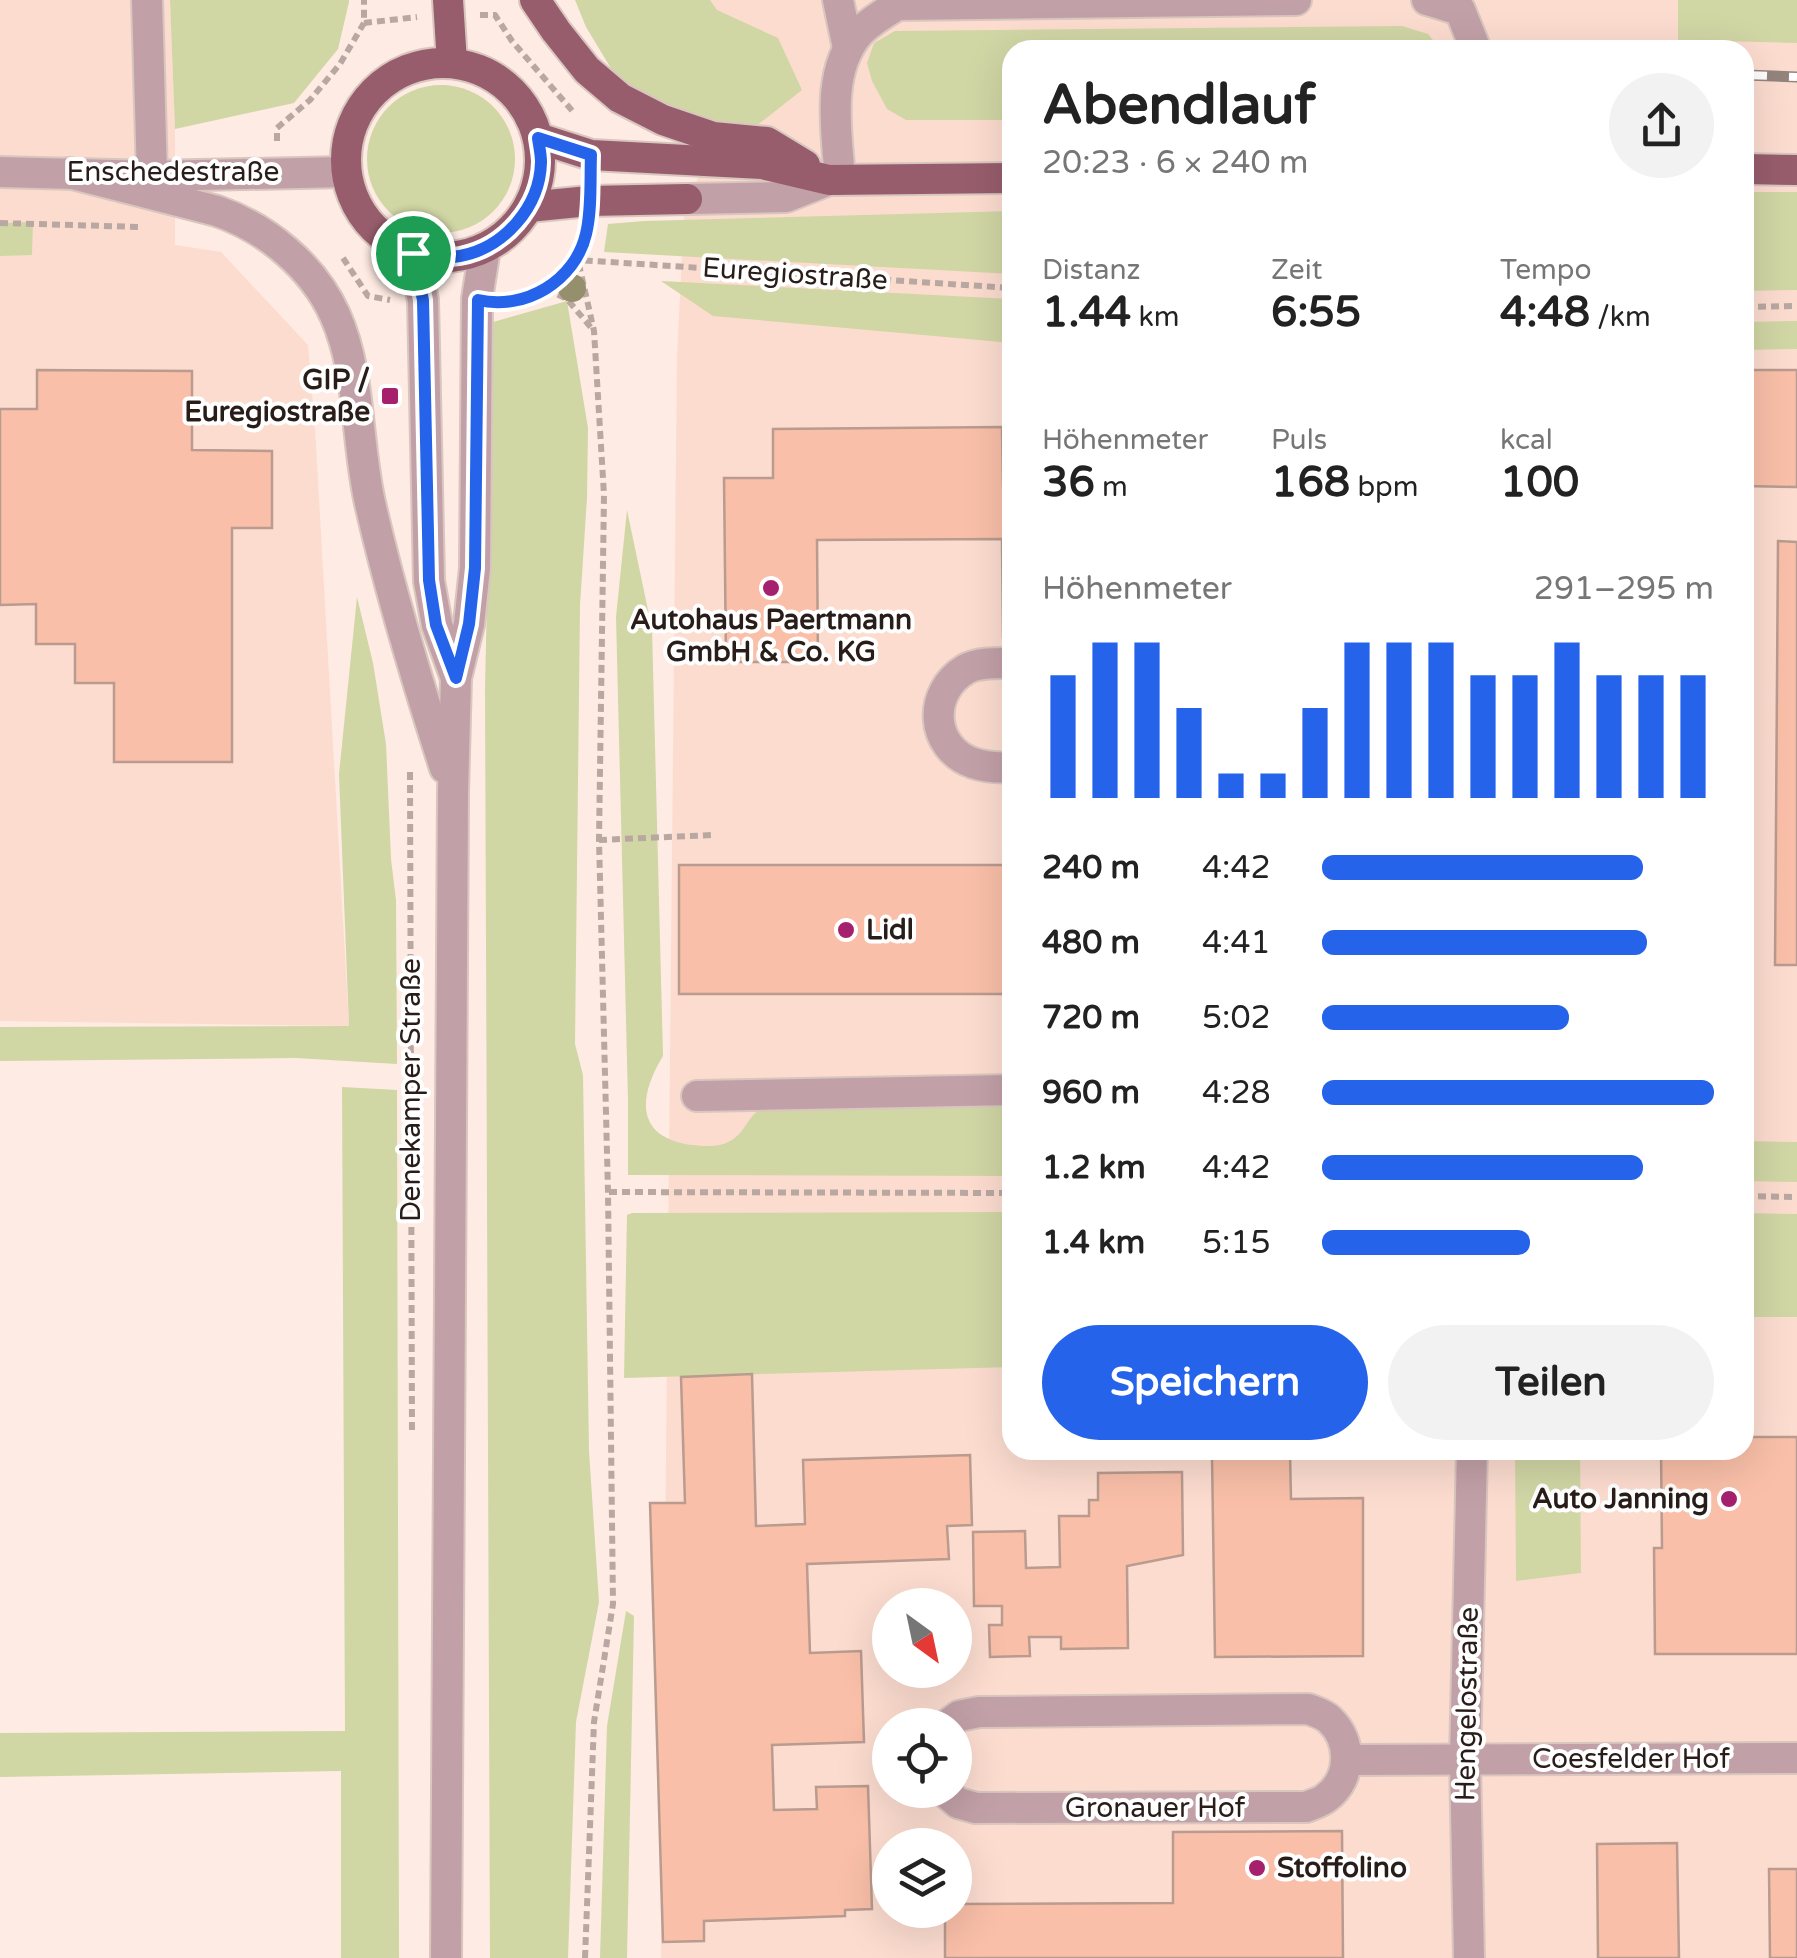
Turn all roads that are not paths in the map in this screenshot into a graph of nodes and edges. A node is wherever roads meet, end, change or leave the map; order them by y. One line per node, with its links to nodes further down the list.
1 (148, 0): 16 (street)
2 (536, 0): 18 (main road)
3 (838, 0): 8 (street)
4 (1296, 0): 8 (street)
5 (1426, 0): 7 (street)
6 (448, 7): 9 (main road)
7 (1472, 40)
8 (848, 48): 18 (street)
9 (452, 63): 10 (main road); 14 (main road)
10 (538, 138): 18 (main road); 20 (main road)
11 (1754, 168): 12 (main road)
12 (1797, 170)
13 (0, 172): 15 (street, Enschedestraße)
14 (346, 172): 16 (street, Enschedestraße); 22 (main road)
15 (69, 173): 16 (street, Enschedestraße); 26 (street)
16 (152, 176)
17 (1002, 178): 18 (main road)
18 (835, 180): 19 (street)
19 (687, 199): 20 (main road)
20 (528, 208): 21 (main road)
21 (484, 248): 22 (main road); 24 (street, Denekamper Straße)
22 (413, 253): 24 (street, Denekamper Straße)
23 (1002, 663): 25 (street)
24 (456, 678): 26 (street, Denekamper Straße)
25 (1002, 766)
26 (453, 792): 35 (street, Denekamper Straße)
27 (1002, 1090): 28 (street)
28 (698, 1096)
29 (1472, 1460): 33 (street, Hengelostraße)
30 (972, 1713): 32 (street)
31 (1797, 1758): 33 (street, Coesfelder Hof)
32 (1347, 1760): 33 (street); 34 (street, Gronauer Hof)
33 (1465, 1760): 36 (street, Hengelostraße)
34 (972, 1807)
35 (446, 1958)
36 (1469, 1958)

